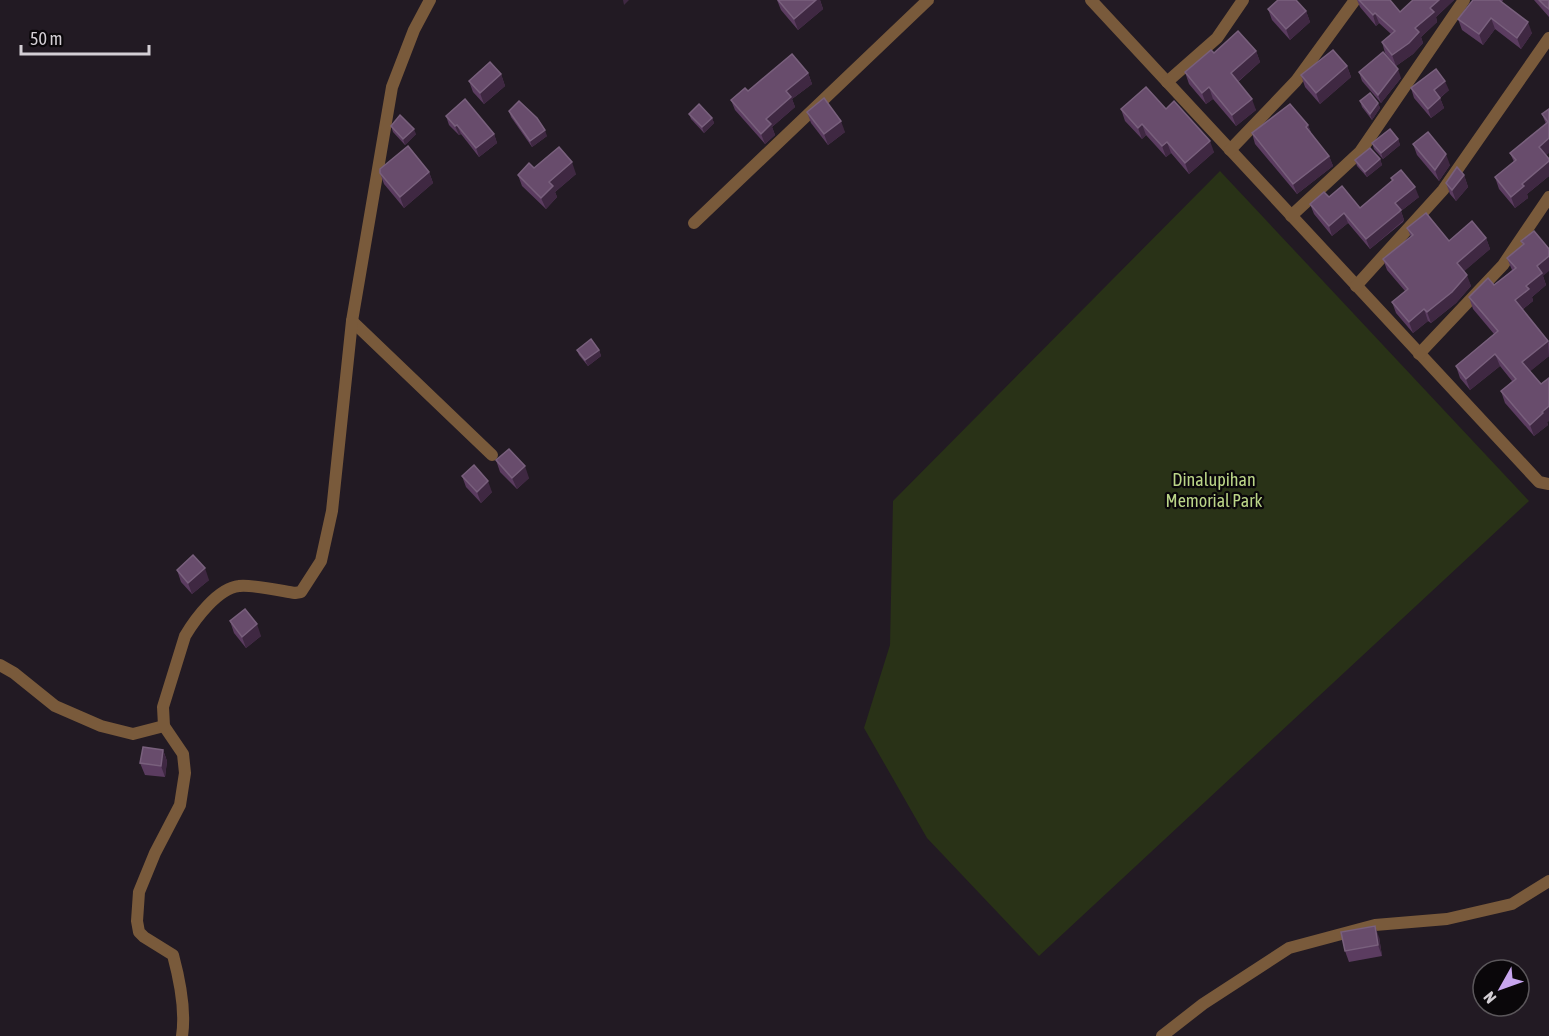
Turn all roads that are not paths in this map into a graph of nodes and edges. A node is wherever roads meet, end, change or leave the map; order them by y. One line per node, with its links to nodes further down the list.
1 (430, 0): 14 (street)
2 (928, 0): 12 (street)
3 (1091, 0): 8 (street)
4 (1243, 0): 8 (street)
5 (1355, 0): 9 (street)
6 (1464, 0): 11 (street)
7 (1549, 38): 13 (street)
8 (1167, 82): 9 (street)
9 (1230, 150): 11 (street)
10 (1549, 197): 15 (street)
11 (1291, 216): 13 (street)
12 (694, 223)
13 (1356, 286): 15 (street)
14 (352, 321): 16 (street); 19 (street)
15 (1419, 354): 17 (street)
16 (492, 455)
17 (1549, 484)
18 (0, 665): 19 (street)
19 (164, 726): 21 (street)
20 (1549, 881): 22 (street)
21 (182, 1036)
22 (1162, 1036)

